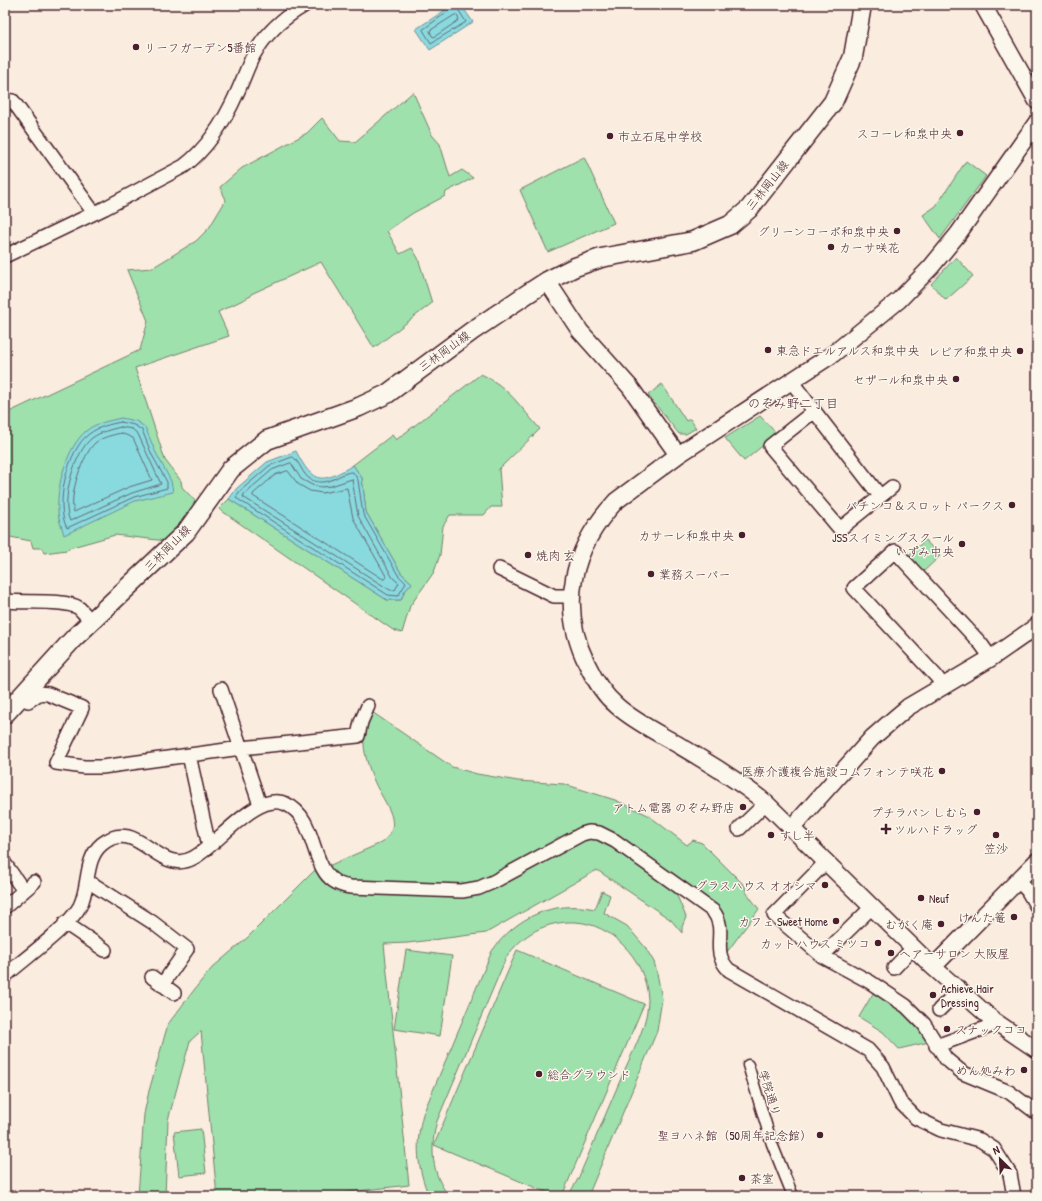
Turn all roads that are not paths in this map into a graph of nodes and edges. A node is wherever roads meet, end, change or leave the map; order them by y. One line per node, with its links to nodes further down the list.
1 (305, 5): 7 (street)
2 (862, 5): 9 (main road, 三林岡山線)
3 (983, 5): 5 (street)
4 (5, 101): 7 (street)
5 (1037, 101)
6 (1037, 122): 10 (street)
7 (94, 213): 8 (street)
8 (5, 256)
9 (547, 281): 12 (street); 18 (main road, 三林岡山線)
10 (791, 381): 11 (street); 12 (street)
11 (813, 412): 14 (street); 14 (street)
12 (678, 455): 16 (street)
13 (892, 487): 14 (street)
14 (880, 496)
15 (498, 569): 16 (street)
16 (571, 596): 27 (street)
17 (6, 599): 18 (street)
18 (92, 622): 23 (main road, 三林岡山線)
19 (1037, 626): 20 (street)
20 (991, 658): 21 (street); 21 (street)
21 (944, 687): 29 (street)
22 (221, 689): 25 (street)
23 (11, 702): 26 (street)
24 (368, 706): 25 (street)
25 (241, 748): 26 (street); 28 (street)
26 (189, 755): 31 (street)
27 (766, 803): 29 (street); 30 (street)
28 (260, 805): 31 (street); 60 (street)
29 (792, 828): 32 (street)
30 (739, 829)
31 (209, 846): 37 (street)
32 (827, 861): 39 (street); 45 (street)
33 (1037, 861): 35 (street)
34 (5, 864): 38 (street)
35 (1018, 881): 41 (street); 46 (street)
36 (34, 882): 38 (street)
37 (87, 883): 42 (street); 50 (street)
38 (24, 891): 40 (street)
39 (873, 906): 43 (street); 45 (street)
40 (5, 907)
41 (1037, 907)
42 (65, 923): 44 (street); 48 (street)
43 (914, 947): 46 (street); 47 (street)
44 (105, 950)
45 (822, 956): 55 (street)
46 (933, 967): 51 (street)
47 (894, 968)
48 (5, 976)
49 (152, 977): 50 (street)
50 (162, 985): 52 (street)
51 (960, 990): 53 (street); 54 (street)
52 (174, 993)
53 (939, 1010)
54 (993, 1020): 55 (street); 56 (street)
55 (936, 1046): 58 (street)
56 (1037, 1050)
57 (748, 1065): 59 (street, 学院通り)
58 (1037, 1113)
59 (793, 1196)
60 (1014, 1196)

